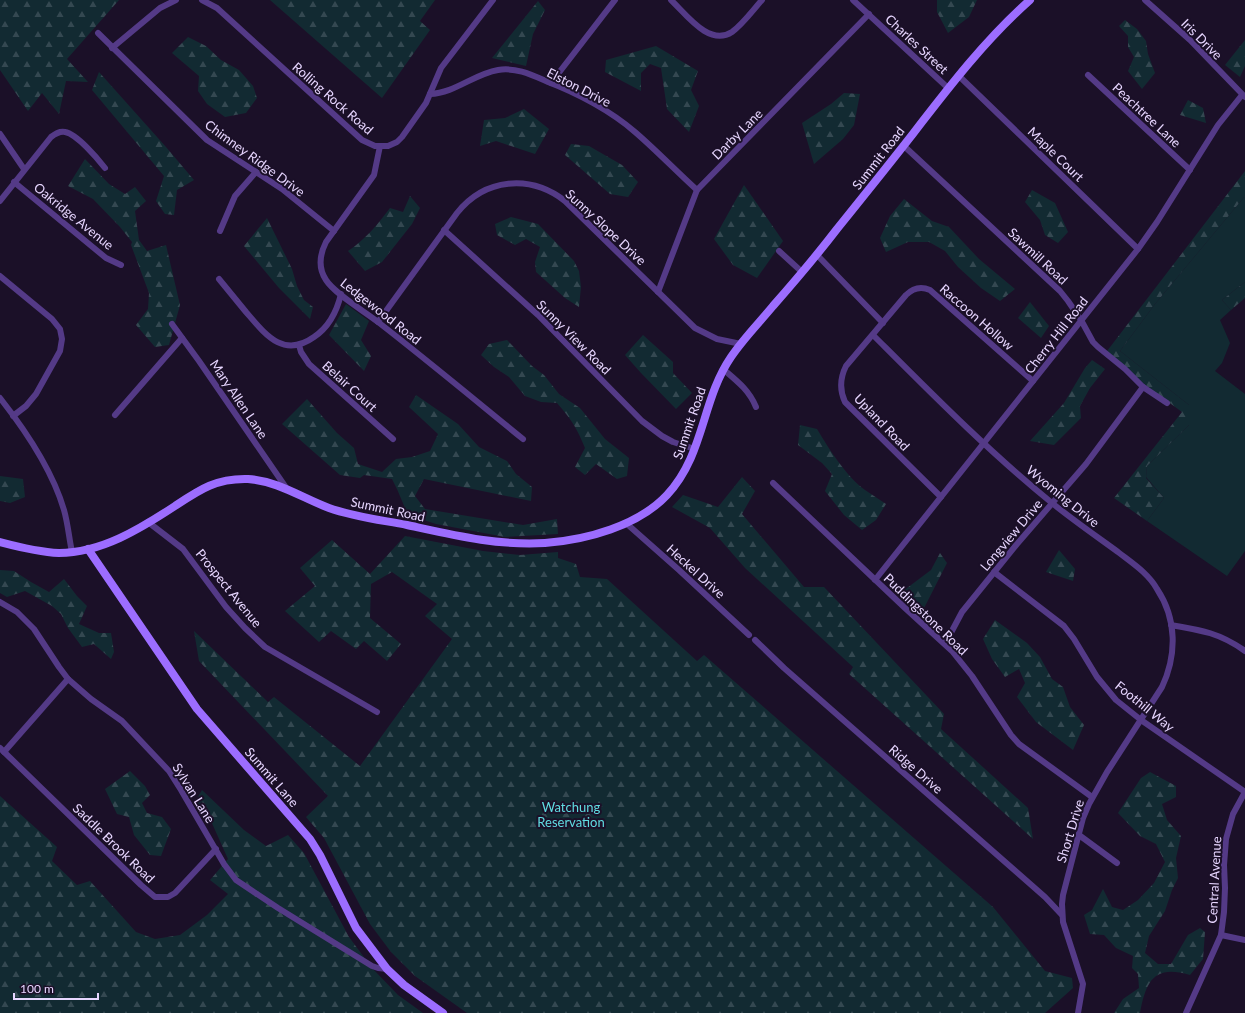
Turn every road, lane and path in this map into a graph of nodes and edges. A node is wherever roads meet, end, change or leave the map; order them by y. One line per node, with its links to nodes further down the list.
1 (176, 0): 12 (street)
2 (202, 0): 20 (street, Rolling Rock Road)
3 (493, 0): 17 (street, Rolling Rock Road)
4 (615, 0): 15 (street)
5 (671, 0): 6 (street)
6 (762, 0)
7 (853, 0): 10 (street, Charles Street)
8 (1030, 0): 14 (main road, Summit Road)
9 (1144, 0): 18 (street, Iris Drive)
10 (869, 14): 16 (street, Charles Street); 27 (street, Darby Lane)
11 (98, 33): 12 (street, Chimney Ridge Drive)
12 (112, 48): 25 (street, Chimney Ridge Drive)
13 (1088, 75): 24 (street, Peachtree Lane)
14 (959, 76): 16 (main road, Summit Road); 32 (street, Maple Court)
15 (551, 83): 17 (street, Elston Drive); 27 (street, Elston Drive)
16 (948, 88): 21 (main road, Summit Road)
17 (430, 94): 20 (street, Rolling Rock Road)
18 (1243, 96): 24 (street, Cherry Hill Road)
19 (0, 134): 23 (street)
20 (380, 146): 31 (street, Ledgewood Road)
21 (904, 146): 34 (main road, Summit Road); 41 (street, Sawmill Road)
22 (106, 168): 23 (street)
23 (24, 169): 26 (street)
24 (1190, 170): 32 (street, Cherry Hill Road)
25 (256, 172): 30 (street); 31 (street, Chimney Ridge Drive)
26 (14, 182): 28 (street); 35 (street, Oakridge Avenue)
27 (697, 190): 39 (street, Darby Lane)
28 (0, 201)
29 (444, 230): 39 (street, Sunny Slope Drive); 42 (street, Sunny Slope Drive); 60 (street, Sunny View Road)
30 (220, 231)
31 (334, 231): 40 (street, Ledgewood Road)
32 (1138, 249): 41 (street, Cherry Hill Road)
33 (779, 251): 36 (street)
34 (817, 255): 36 (main road, Summit Road); 43 (street)
35 (121, 266)
36 (802, 272): 47 (main road, Summit Road)
37 (0, 276): 56 (street)
38 (219, 279): 48 (street)
39 (658, 292): 47 (street, Sunny Slope Drive)
40 (341, 294): 42 (street, Ledgewood Road); 48 (street)
41 (1081, 320): 50 (street, Cherry Hill Road); 51 (street, Sawmill Road)
42 (378, 322): 58 (street, Ledgewood Road)
43 (883, 323): 45 (street, Raccoon Hollow); 50 (street, Raccoon Hollow)
44 (172, 324): 46 (street, Mary Allen Lane)
45 (873, 335): 59 (street, Wyoming Drive); 63 (street, Upland Road)
46 (182, 338): 55 (street); 62 (street, Mary Allen Lane)
47 (741, 344): 49 (main road, Summit Road)
48 (299, 345): 57 (street, Belair Court)
49 (723, 369): 54 (street); 60 (main road, Summit Road)
50 (1033, 381): 59 (street, Cherry Hill Road)
51 (1143, 387): 53 (street, Sawmill Road); 64 (street, Longview Drive)
52 (0, 398): 56 (street)
53 (1167, 403)
54 (756, 407)
55 (115, 415)
56 (13, 416): 69 (street)
57 (393, 439)
58 (523, 439)
59 (983, 444): 63 (street, Cherry Hill Road); 64 (street, Wyoming Drive)
60 (695, 449): 66 (main road, Summit Road)
61 (773, 483): 71 (street, Puddingstone Road)
62 (286, 488): 65 (main road, Summit Road); 66 (main road, Summit Road)
63 (941, 497): 71 (street, Cherry Hill Road)
64 (1052, 503): 70 (street, Longview Drive); 73 (street, Wyoming Drive)
65 (148, 522): 68 (main road, Summit Road); 79 (street, Prospect Avenue)
66 (627, 524): 74 (street, Heckel Drive)
67 (0, 542): 69 (main road, Summit Road)
68 (88, 549): 69 (main road, Summit Road); 90 (main road, Summit Lane)
69 (72, 552)
70 (994, 572): 76 (street, Longview Drive); 80 (street, Foothill Way)
71 (875, 580): 76 (street, Puddingstone Road)
72 (0, 602): 78 (street, Sylvan Lane)
73 (1171, 625): 77 (street); 80 (street, Short Drive)
74 (749, 635)
75 (755, 640): 87 (street, Ridge Drive)
76 (945, 644): 83 (street, Puddingstone Road)
77 (1245, 651)
78 (68, 679): 81 (street); 85 (street, Sylvan Lane)
79 (377, 712)
80 (1141, 720): 82 (street, Foothill Way); 83 (street, Short Drive)
81 (2, 750): 85 (street, Saddle Brook Road)
82 (1245, 792): 88 (street, Central Avenue)
83 (1092, 797): 84 (street, Short Drive)
84 (1079, 835): 86 (street); 87 (street, Short Drive)
85 (216, 849): 90 (street, Sylvan Lane)
86 (1117, 863)
87 (1062, 915): 92 (street, Short Drive)
88 (1221, 935): 89 (street); 93 (street, Central Avenue)
89 (1245, 940)
90 (387, 969): 91 (main road, Summit Lane)
91 (443, 1013)
92 (1078, 1013)
93 (1186, 1013)

